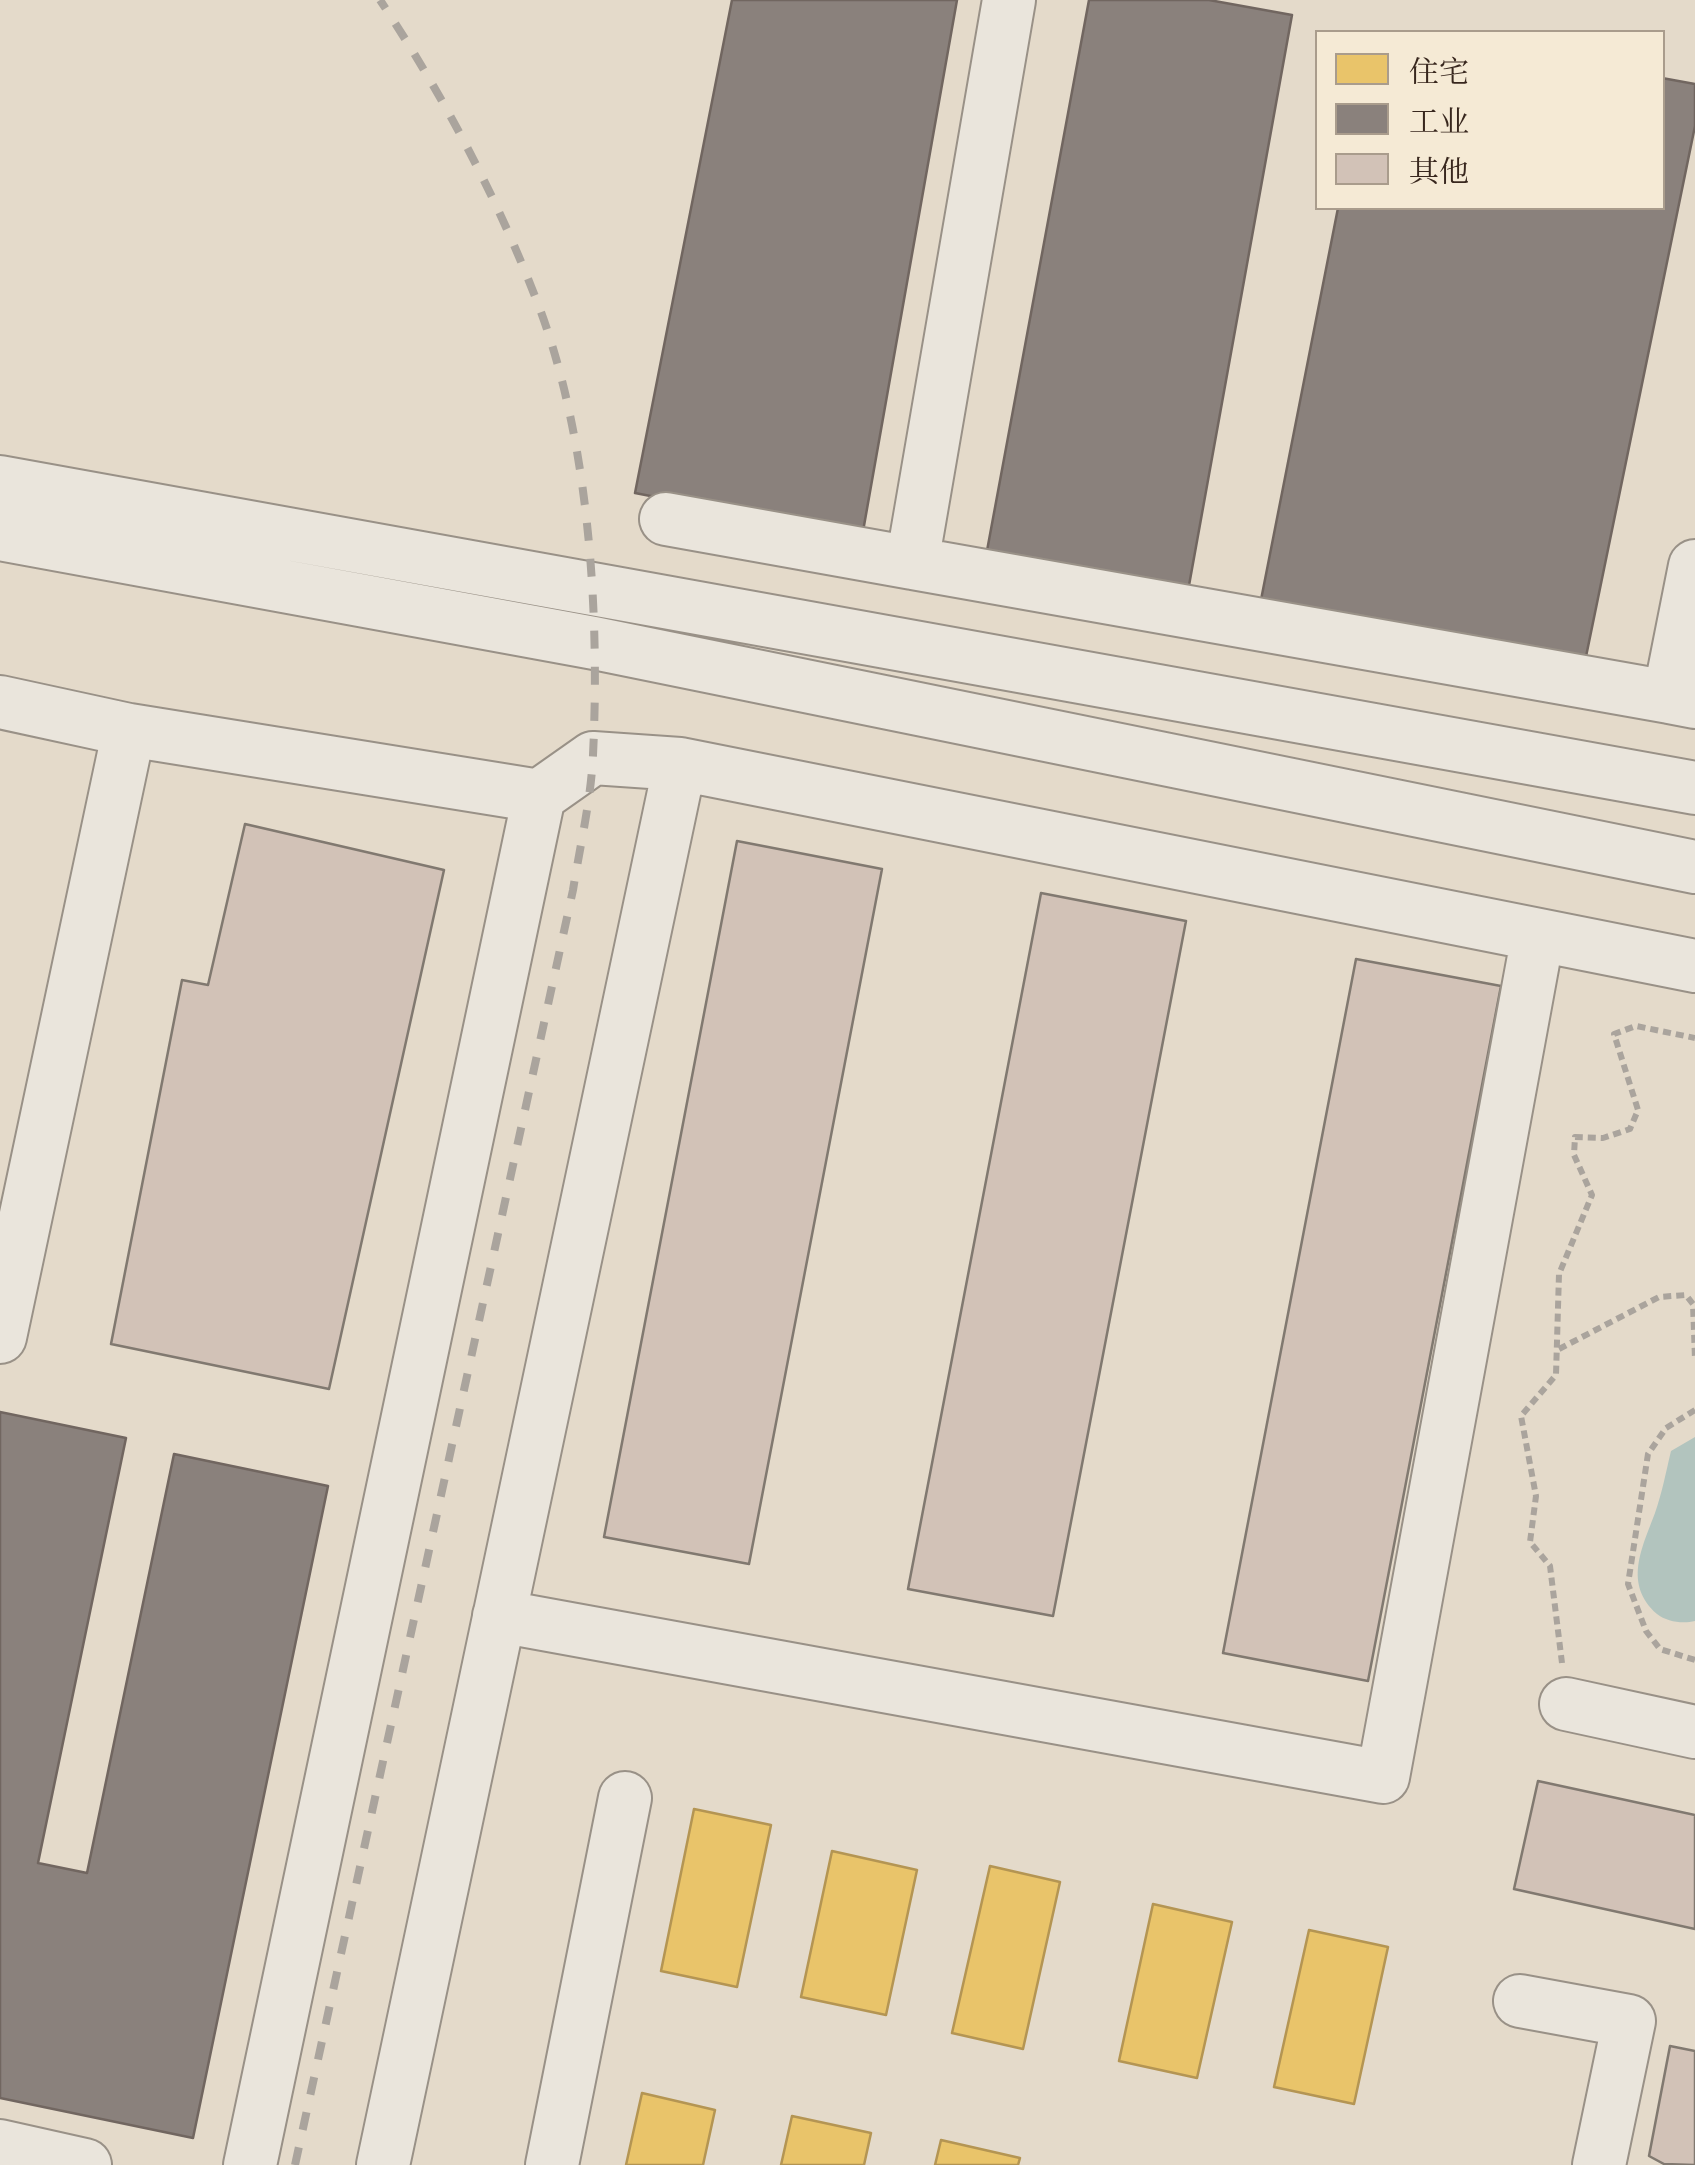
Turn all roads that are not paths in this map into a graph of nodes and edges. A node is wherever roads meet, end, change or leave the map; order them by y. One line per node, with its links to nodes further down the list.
1 (1009, 0): 5 (street)
2 (0, 482): 11 (street)
3 (666, 519): 5 (street)
4 (0, 534): 13 (street)
5 (912, 563): 7 (street)
6 (1695, 566): 7 (street)
7 (1682, 699)
8 (0, 702): 9 (street)
9 (129, 730): 12 (street); 16 (street)
10 (680, 764): 12 (street); 14 (street); 17 (street)
11 (1695, 788)
12 (539, 796): 24 (street)
13 (1695, 867)
14 (1538, 935): 15 (street); 17 (street)
15 (1695, 966)
16 (0, 1337)
17 (499, 1616): 25 (street)
18 (1566, 1704): 19 (street)
19 (1695, 1732)
20 (624, 1798): 26 (street)
21 (1520, 2001): 27 (street)
22 (0, 2146): 23 (street)
23 (85, 2165)
24 (250, 2165)
25 (383, 2165)
26 (552, 2165)
27 (1599, 2165)

